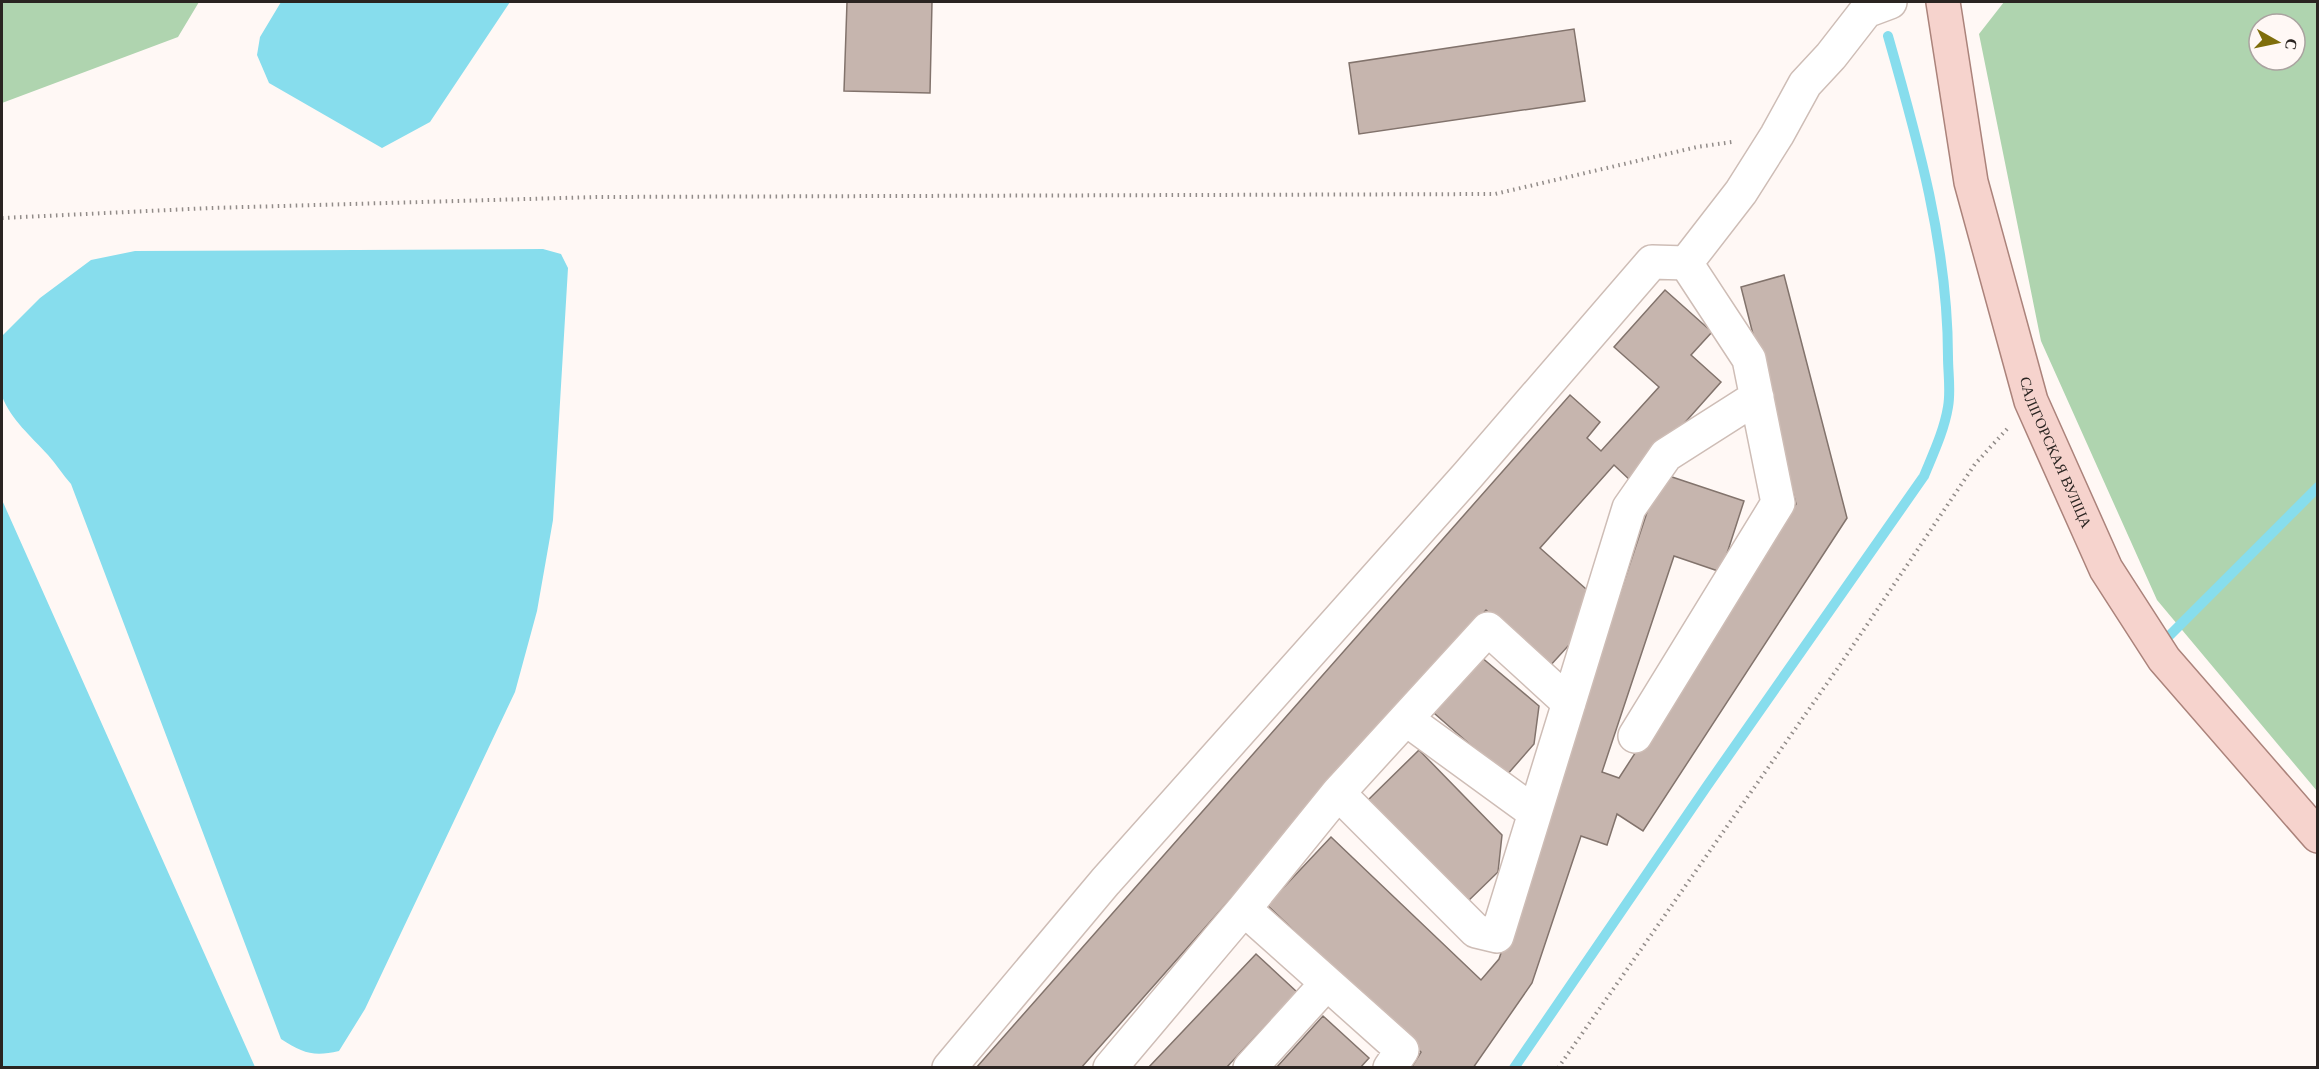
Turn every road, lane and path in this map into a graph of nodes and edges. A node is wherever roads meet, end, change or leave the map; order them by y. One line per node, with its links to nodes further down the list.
1 (1890, 2): 3 (lane)
2 (1943, 2): 7 (main road, САЛІГОРСКАЯ ВУЛІЦА)
3 (1777, 135): 4 (path); 5 (lane)
4 (2, 218)
5 (1686, 263): 6 (lane); 16 (lane)
6 (1757, 397): 8 (lane); 10 (lane)
7 (2031, 401): 13 (main road, САЛІГОРСКАЯ ВУЛІЦА); 20 (path)
8 (1569, 703): 9 (lane); 12 (lane)
9 (1406, 719): 11 (lane); 12 (lane)
10 (1635, 736)
11 (1338, 793): 12 (lane); 14 (lane)
12 (1535, 813)
13 (2318, 836)
14 (1244, 909): 15 (lane); 17 (lane)
15 (1327, 983): 18 (lane); 19 (lane)
16 (949, 1068)
17 (1110, 1068)
18 (1250, 1068)
19 (1390, 1068)
20 (1558, 1068)

